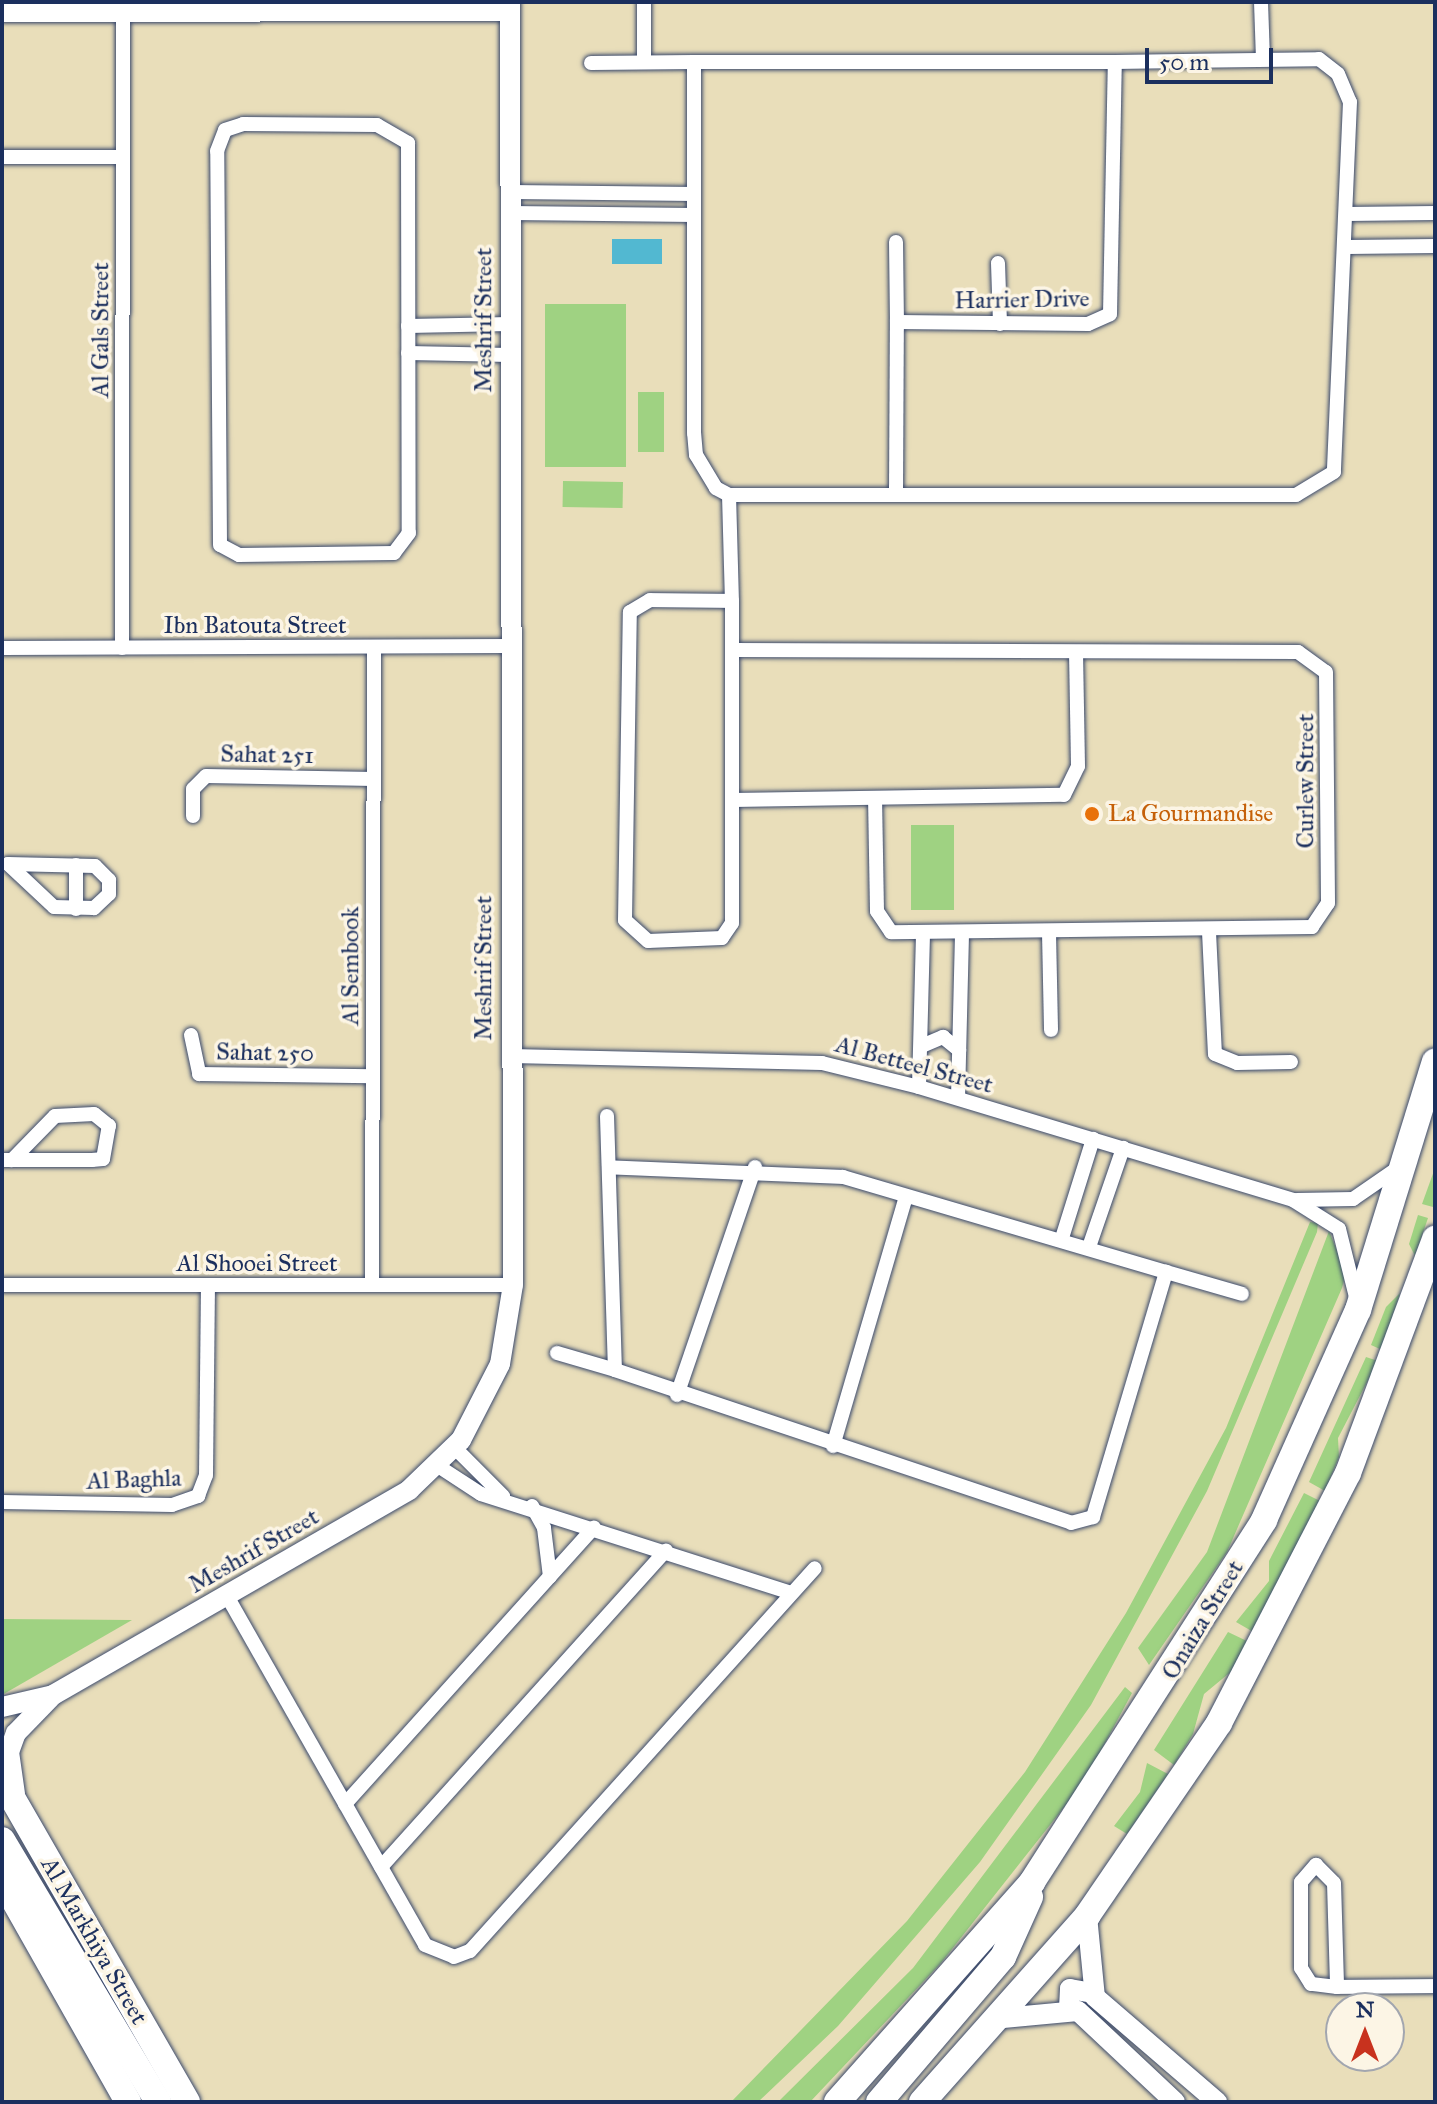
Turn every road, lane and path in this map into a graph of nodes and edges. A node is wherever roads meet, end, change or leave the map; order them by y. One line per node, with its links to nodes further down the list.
1 (644, 2): 7 (street)
2 (1261, 2): 6 (street)
3 (510, 6): 4 (street); 13 (street, Meshrif Street)
4 (123, 11): 5 (street); 12 (street, Al Gals Street)
5 (2, 12)
6 (1263, 59): 9 (street); 17 (street)
7 (644, 62): 8 (street); 10 (street)
8 (694, 62): 9 (street); 14 (street)
9 (1115, 62): 25 (street, Harrier Drive)
10 (591, 63)
11 (2, 157): 12 (street)
12 (123, 157): 35 (street, Al Gals Street)
13 (511, 192): 14 (street); 15 (street, Meshrif Street)
14 (694, 194): 18 (street)
15 (511, 213): 18 (street); 24 (street, Meshrif Street)
16 (1435, 213): 17 (street)
17 (1347, 214): 21 (street)
18 (694, 215): 30 (street)
19 (896, 242): 23 (street)
20 (1435, 246): 21 (street)
21 (1347, 247): 29 (street)
22 (998, 263): 25 (street)
23 (897, 322): 25 (street, Harrier Drive); 29 (street)
24 (510, 324): 26 (street); 28 (street, Meshrif Street)
25 (1000, 324)
26 (408, 326): 27 (street); 27 (street)
27 (408, 353): 28 (street)
28 (510, 355): 32 (street, Meshrif Street)
29 (896, 492): 30 (street)
30 (729, 495): 31 (street)
31 (732, 601): 36 (street); 40 (street)
32 (508, 646): 33 (street, Ibn Batouta Street); 53 (street, Meshrif Street)
33 (374, 647): 35 (street, Ibn Batouta Street); 38 (street, Al Sembook)
34 (2, 648): 35 (street, Ibn Batouta Street)
35 (122, 648)
36 (732, 650): 37 (street, Curlew Street); 40 (street)
37 (1076, 652): 39 (street); 45 (street, Curlew Street)
38 (374, 779): 41 (street, Sahat 251); 56 (street, Al Sembook)
39 (875, 799): 40 (street); 48 (street, Curlew Street)
40 (733, 800)
41 (193, 816)
42 (5, 864): 43 (street); 44 (street)
43 (76, 865): 44 (street); 44 (street)
44 (76, 909)
45 (1209, 932): 46 (street, Curlew Street); 54 (street)
46 (1049, 933): 47 (street, Curlew Street); 49 (street)
47 (962, 934): 48 (street, Curlew Street); 52 (street)
48 (923, 935): 51 (street)
49 (1051, 1030)
50 (191, 1035): 56 (street, Sahat 250)
51 (924, 1045): 52 (street); 57 (street)
52 (959, 1050): 58 (street)
53 (511, 1056): 57 (street, Al Betteel Street); 74 (street, Meshrif Street)
54 (1291, 1062)
55 (1435, 1062): 63 (highway, Onaiza Street)
56 (373, 1076): 73 (street, Al Sembook)
57 (919, 1087): 58 (street, Al Betteel Street)
58 (958, 1098): 60 (street, Al Betteel Street)
59 (607, 1116): 64 (street)
60 (1093, 1139): 61 (street, Al Betteel Street); 68 (street)
61 (1123, 1148): 67 (street, Al Betteel Street); 70 (street)
62 (7, 1160): 62 (street)
63 (1405, 1162): 67 (street, Al Betteel Street); 77 (highway, Onaiza Street)
64 (609, 1167): 65 (street); 79 (street)
65 (755, 1167): 66 (street); 80 (street)
66 (906, 1197): 68 (street); 81 (street)
67 (1293, 1200): 77 (street, Al Betteel Street)
68 (1062, 1238): 70 (street)
69 (1435, 1239): 102 (highway)
70 (1089, 1247): 71 (street)
71 (1166, 1272): 76 (street); 81 (street)
72 (2, 1285): 75 (street, Al Shooei Street)
73 (372, 1285): 74 (street, Al Shooei Street); 75 (street, Al Shooei Street)
74 (513, 1285): 82 (street, Meshrif Street)
75 (208, 1286): 85 (street, Al Baghla)
76 (1242, 1294)
77 (1358, 1310): 101 (highway, Onaiza Street)
78 (557, 1353): 79 (street)
79 (615, 1370): 80 (street)
80 (677, 1395): 81 (street)
81 (833, 1446)
82 (455, 1448): 83 (street, Meshrif Street); 84 (street)
83 (438, 1466): 84 (street); 92 (street, Meshrif Street)
84 (503, 1496): 86 (street)
85 (2, 1502)
86 (532, 1506): 87 (street); 90 (street)
87 (594, 1527): 88 (street); 90 (street)
88 (666, 1551): 91 (street); 99 (street)
89 (815, 1568): 91 (street)
90 (550, 1577): 96 (street)
91 (789, 1592): 99 (street)
92 (227, 1596): 93 (street, Meshrif Street); 96 (street)
93 (53, 1695): 94 (street, Meshrif Street); 97 (street, Meshrif Street)
94 (2, 1707)
95 (2, 1780): 97 (highway, Al Markhiya Street)
96 (345, 1804): 99 (street)
97 (18, 1806): 110 (highway, Al Markhiya Street)
98 (2, 1840): 109 (highway)
99 (381, 1867)
100 (2, 1879): 108 (highway, Al Markhiya Street)
101 (1032, 1882): 111 (highway, Onaiza Street); 112 (highway)
102 (1087, 1916): 105 (street); 107 (highway)
103 (1435, 1986): 104 (street)
104 (1337, 1987): 104 (street)
105 (1093, 1993): 106 (street); 115 (street)
106 (1069, 2008): 107 (street); 114 (street)
107 (1003, 2018): 113 (highway)
108 (128, 2102)
109 (158, 2102)
110 (187, 2102)
111 (837, 2102)
112 (879, 2102)
113 (922, 2102)
114 (1175, 2102)
115 (1217, 2102)

